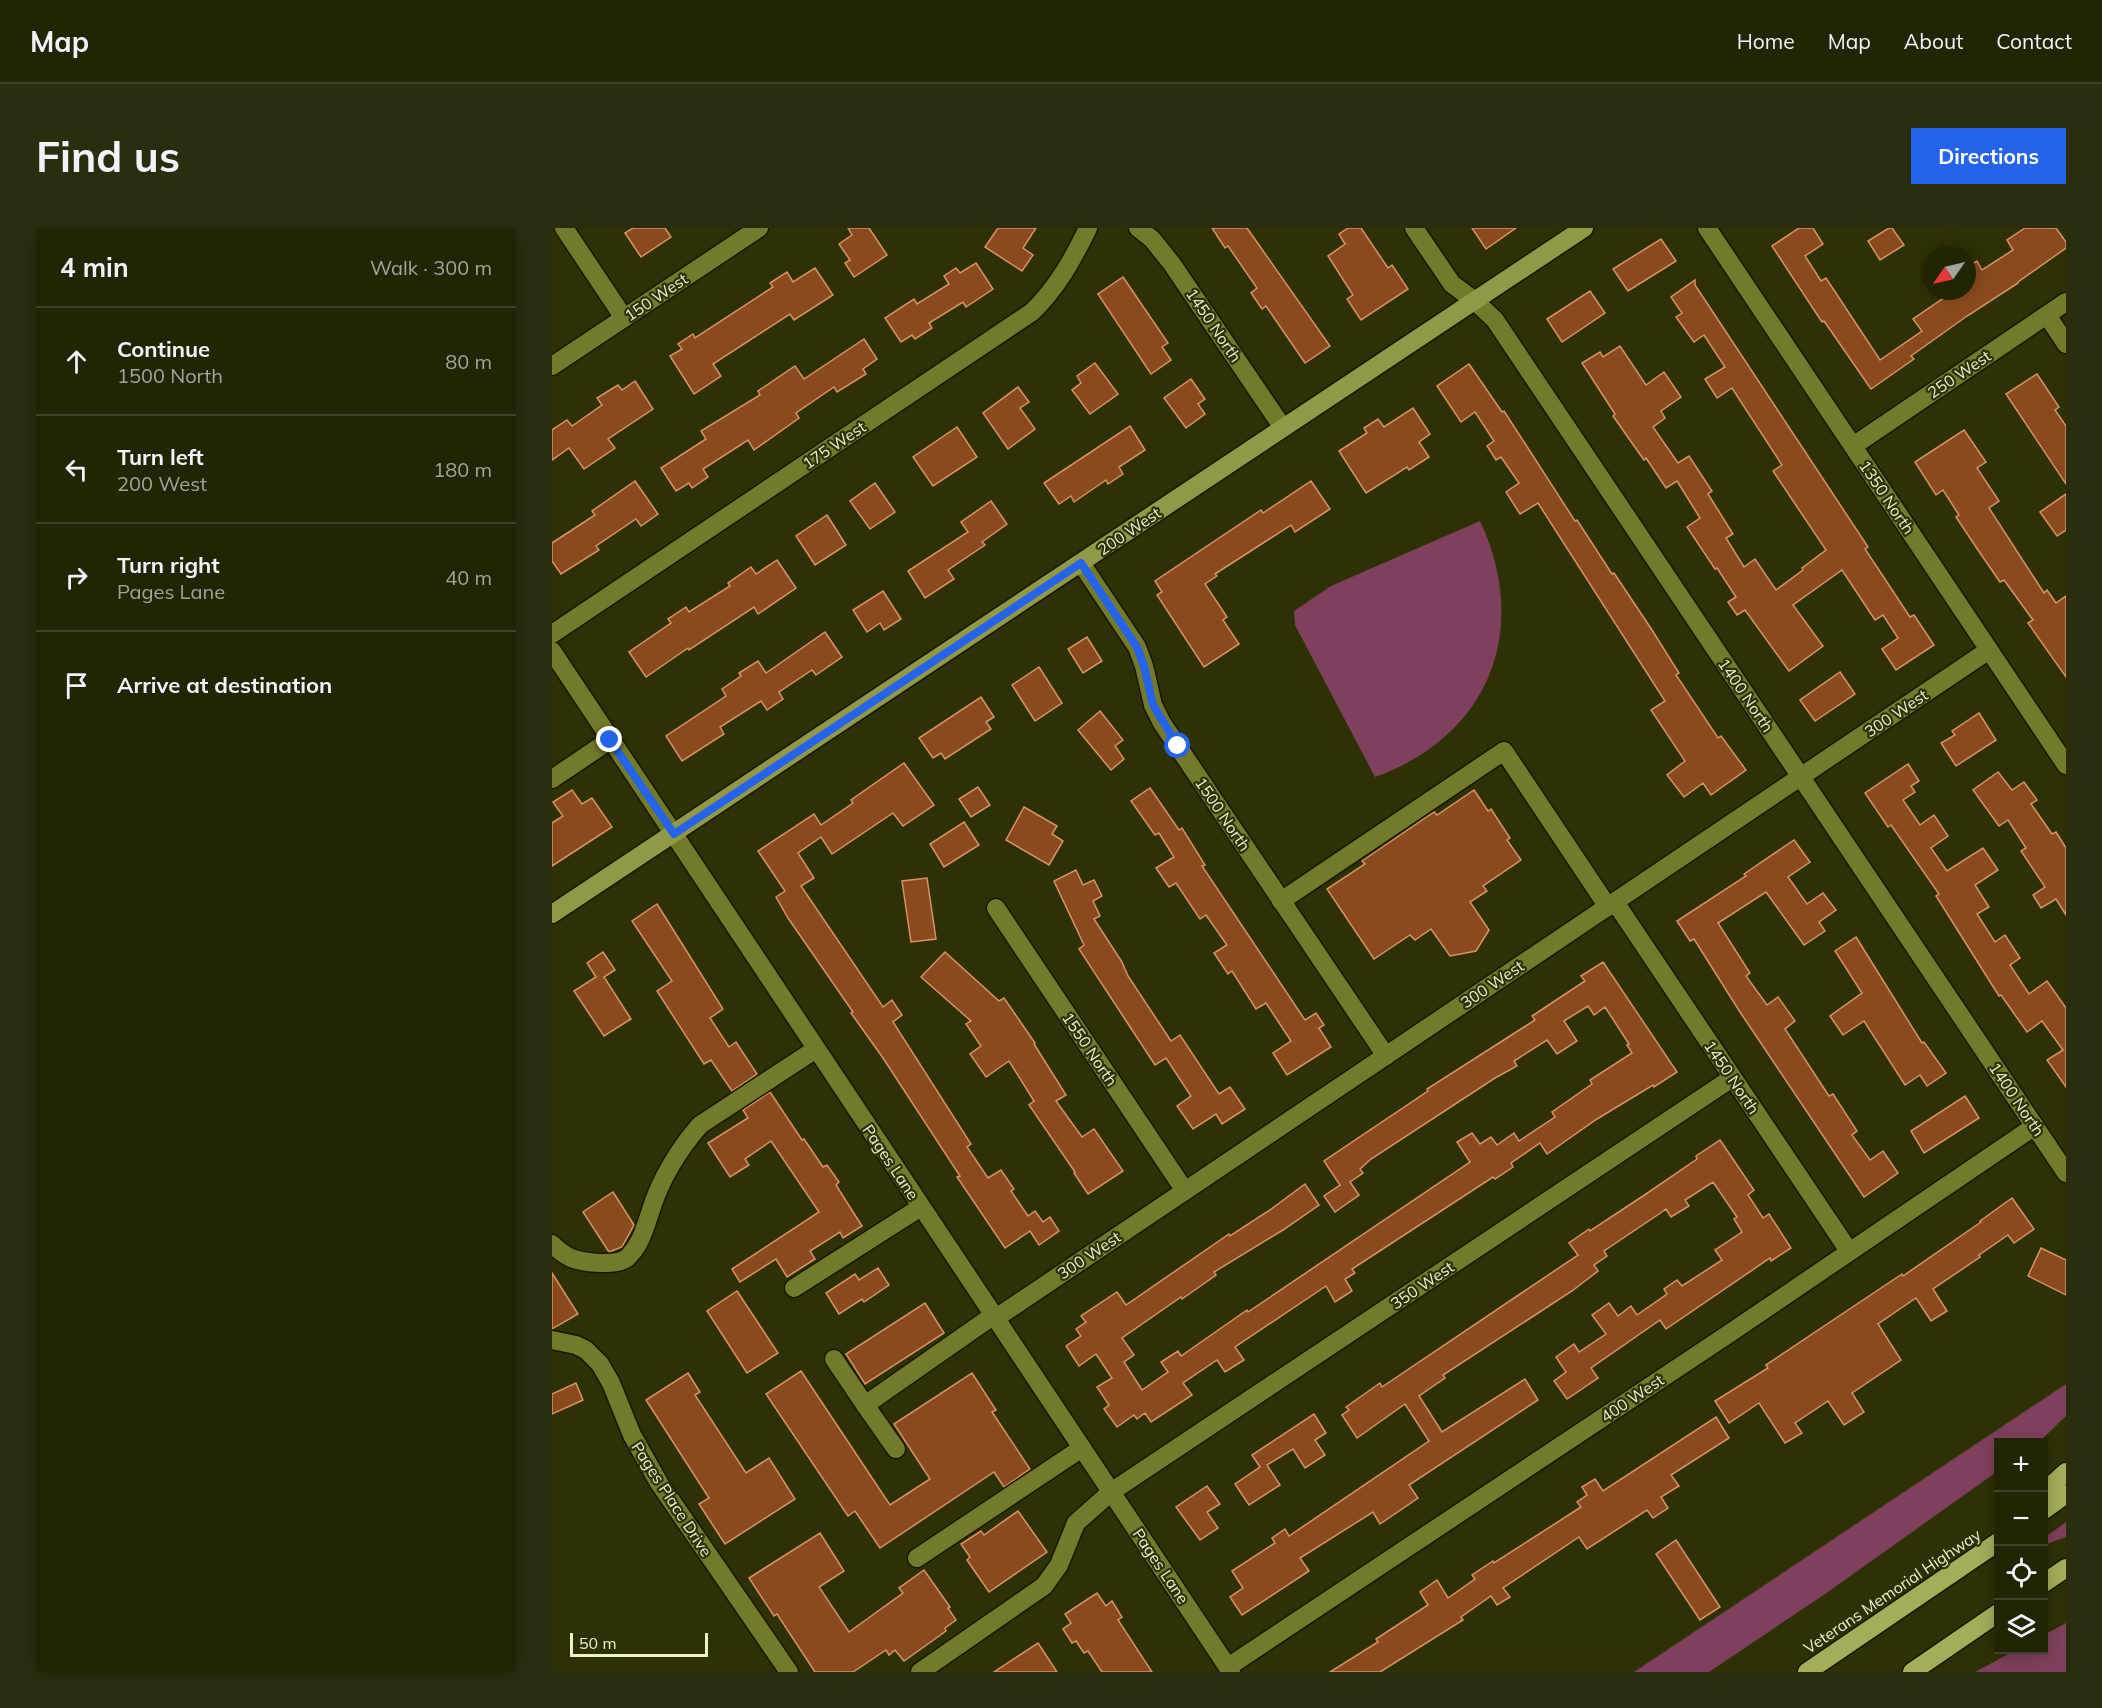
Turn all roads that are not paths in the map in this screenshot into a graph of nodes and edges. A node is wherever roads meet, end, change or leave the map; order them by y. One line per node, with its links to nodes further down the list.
1 (564, 228): 11 (street)
2 (759, 228): 11 (street, 150 West)
3 (1088, 228): 17 (street, 175 West)
4 (1138, 228): 14 (street, 1450 North)
5 (1414, 228): 8 (street, 1400 North)
6 (1707, 228): 15 (street, 1350 North)
7 (1577, 230): 8 (main road, 200 West)
8 (1475, 301): 14 (main road, 200 West); 22 (street, 1400 North)
9 (2066, 302): 10 (street, 250 West)
10 (2047, 315): 12 (street); 15 (street, 250 West)
11 (624, 318): 13 (street, 150 West)
12 (2066, 344)
13 (552, 366)
14 (1283, 428): 16 (main road, 200 West)
15 (1853, 446): 18 (street, 1350 North)
16 (1081, 563): 24 (main road, 200 West); 25 (street, 1500 North)
17 (552, 634)
18 (1989, 650): 21 (street, 1350 North); 22 (street, 300 West)
19 (552, 651): 20 (street, Pages Lane)
20 (610, 740): 23 (street); 24 (street, Pages Lane)
21 (2066, 765)
22 (1801, 777): 26 (street, 300 West); 32 (street, 1400 North)
23 (552, 779)
24 (674, 834): 28 (main road, 200 West); 29 (street, Pages Lane)
25 (1281, 901): 26 (street, 1450 North); 30 (street, 1500 North)
26 (1611, 905): 30 (street, 300 West); 31 (street, 1450 North)
27 (996, 908): 34 (street, 1550 North)
28 (555, 912)
29 (816, 1049): 35 (street, Pages Lane); 36 (street)
30 (1386, 1056): 34 (street, 300 West)
31 (1732, 1078): 37 (street, 1450 North); 47 (street, 350 West)
32 (2035, 1126): 33 (street, 1400 North); 37 (street, 400 West)
33 (2066, 1173)
34 (1185, 1191): 39 (street, 300 West)
35 (921, 1207): 38 (street); 39 (street, Pages Lane)
36 (552, 1244)
37 (1849, 1251): 59 (street, 400 West)
38 (794, 1288)
39 (995, 1317): 42 (street, 300 West); 44 (street, Pages Lane)
40 (552, 1340): 60 (street, Pages Place Drive)
41 (834, 1359): 42 (street)
42 (865, 1405): 43 (street)
43 (896, 1449)
44 (1082, 1449): 47 (street, Pages Lane); 52 (street)
45 (2066, 1472): 46 (highway)
46 (2048, 1488)
47 (1111, 1492): 59 (street, Pages Lane); 61 (street)
48 (2066, 1494): 49 (highway)
49 (2048, 1507)
50 (1994, 1538): 54 (highway)
51 (1994, 1545): 54 (highway, Veterans Memorial Highway)
52 (916, 1558)
53 (2066, 1568): 56 (highway)
54 (1959, 1571): 62 (highway, Veterans Memorial Highway)
55 (2066, 1579): 57 (highway)
56 (2048, 1580)
57 (2048, 1588)
58 (1994, 1616): 63 (highway)
59 (1229, 1669)
60 (789, 1672)
61 (920, 1672)
62 (1807, 1672)
63 (1912, 1672)

